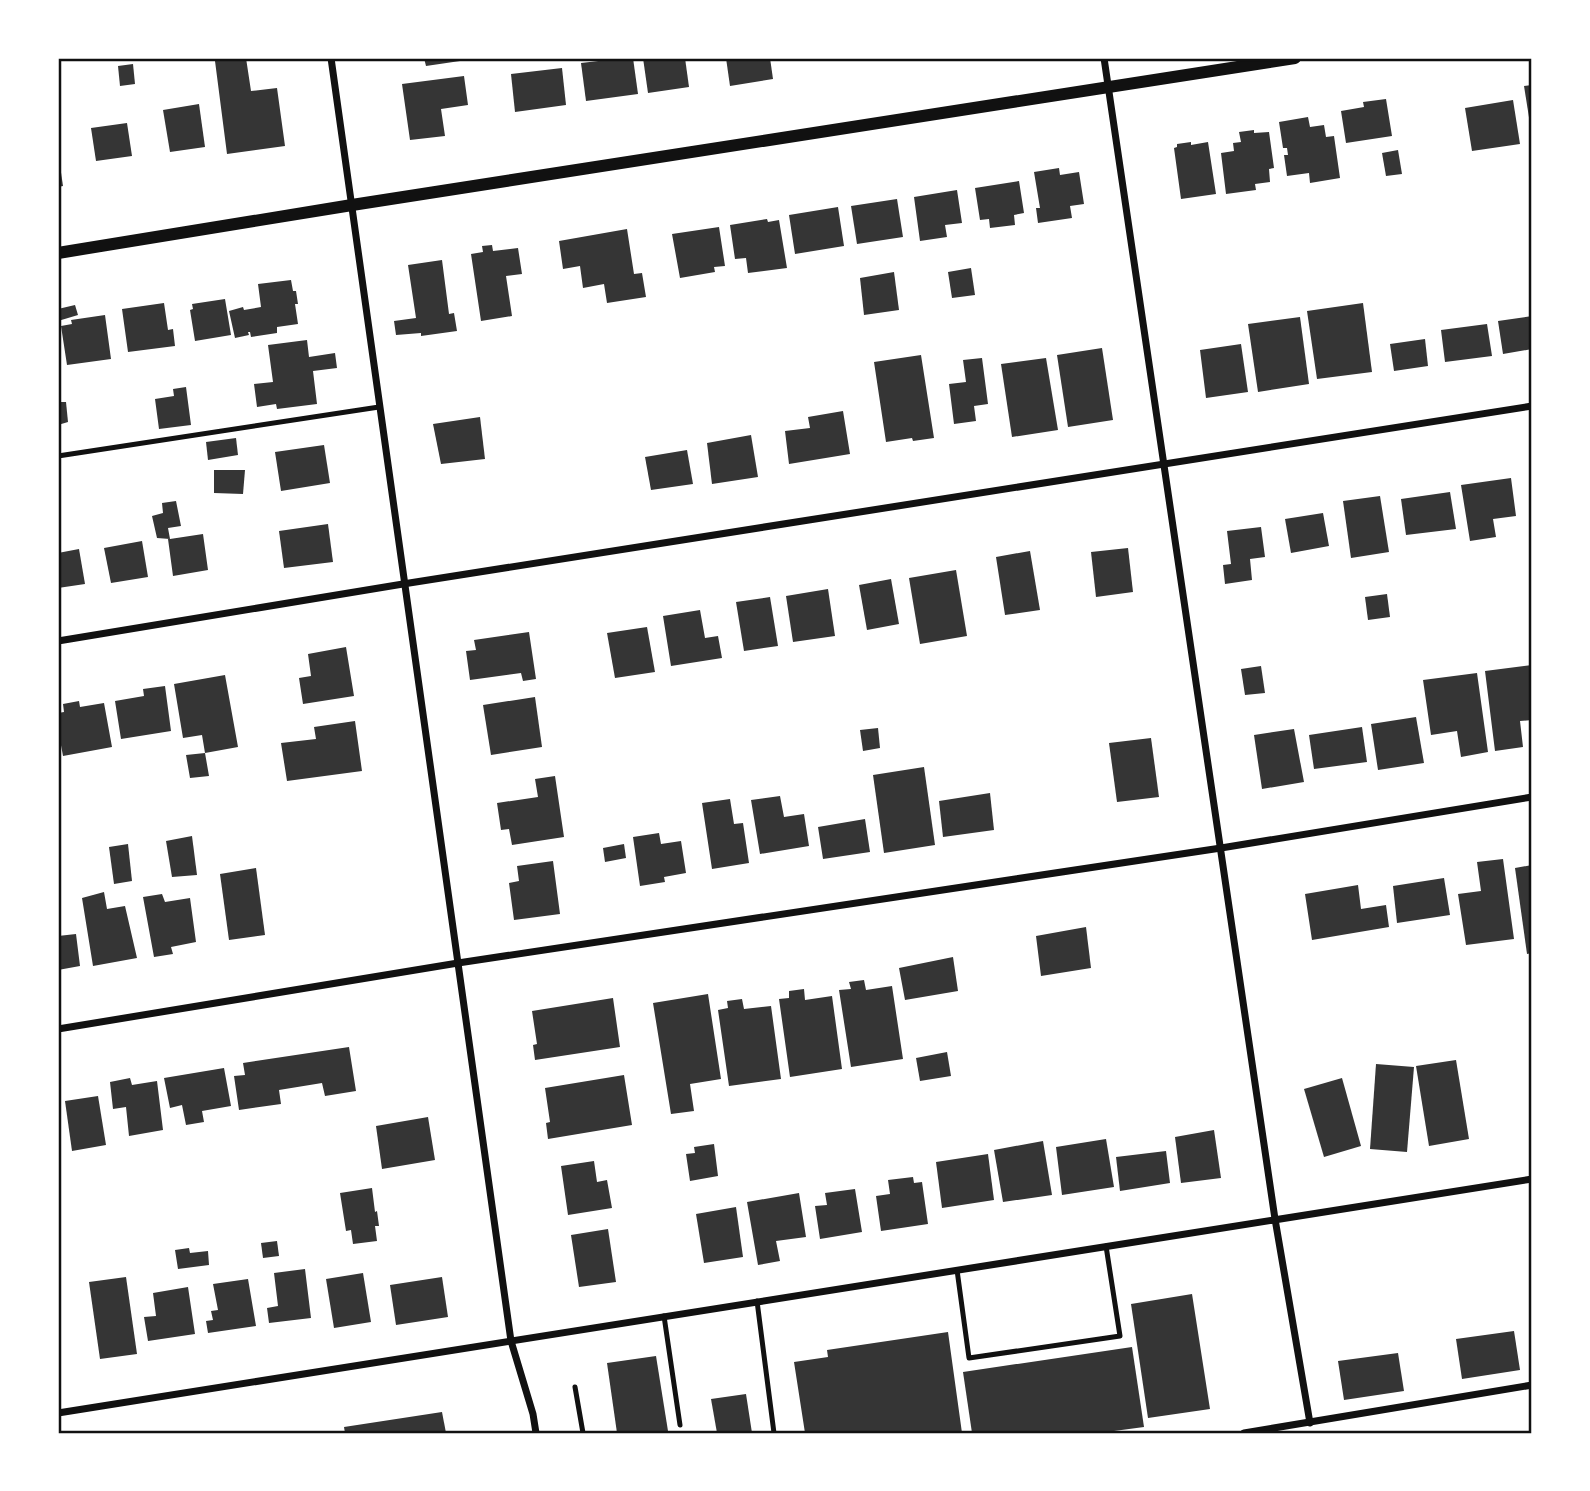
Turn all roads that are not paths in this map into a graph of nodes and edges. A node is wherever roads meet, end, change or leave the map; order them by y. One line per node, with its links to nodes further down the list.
1 (331, 58): 6 (street)
2 (1104, 58): 5 (street)
3 (1296, 58): 4 (street)
4 (1273, 60): 5 (street)
5 (1109, 87): 6 (street); 11 (street)
6 (352, 205): 7 (street); 9 (street)
7 (58, 253)
8 (1532, 406): 11 (street)
9 (379, 407): 10 (lane); 12 (street)
10 (58, 456)
11 (1164, 466): 12 (street); 15 (street)
12 (403, 584): 13 (street); 16 (street)
13 (58, 641)
14 (1532, 797): 15 (street)
15 (1221, 848): 16 (street); 19 (street)
16 (458, 963): 17 (street); 24 (street)
17 (58, 1029)
18 (1532, 1179): 19 (street)
19 (1275, 1219): 20 (street); 28 (street)
20 (1106, 1246): 21 (street); 21 (lane)
21 (957, 1270): 22 (street)
22 (757, 1301): 23 (street); 32 (lane)
23 (664, 1316): 24 (street); 29 (lane)
24 (511, 1340): 27 (street); 30 (street)
25 (1532, 1385): 28 (street)
26 (576, 1388): 31 (lane)
27 (58, 1413)
28 (1310, 1423): 33 (street)
29 (680, 1425)
30 (536, 1433)
31 (583, 1433)
32 (774, 1433)
33 (1244, 1433)

